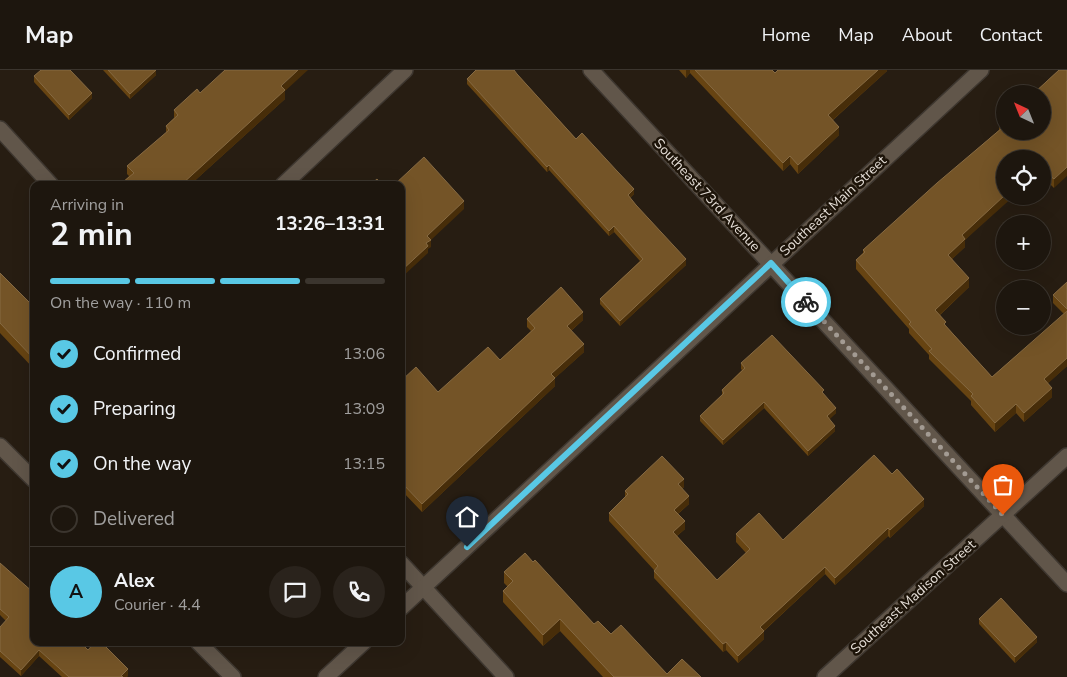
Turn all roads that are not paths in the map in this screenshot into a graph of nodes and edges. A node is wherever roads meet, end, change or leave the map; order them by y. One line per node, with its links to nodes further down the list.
1 (405, 70): 6 (street)
2 (592, 70): 7 (street, Southeast 73rd Avenue)
3 (981, 70): 7 (street, Southeast Main Street)
4 (0, 130): 5 (street)
5 (47, 181)
6 (288, 181)
7 (771, 263): 11 (street, Southeast 73rd Avenue); 14 (street, Southeast Main Street)
8 (0, 446): 10 (street)
9 (1067, 456): 11 (street, Southeast Madison Street)
10 (30, 476)
11 (1003, 515): 13 (street, Southeast 73rd Avenue); 21 (street, Southeast Madison Street)
12 (405, 567): 14 (street)
13 (1067, 584)
14 (424, 587): 15 (street, Southeast Main Street); 20 (street)
15 (405, 604)
16 (202, 646): 18 (street)
17 (360, 646): 19 (street)
18 (233, 677)
19 (326, 677)
20 (506, 677)
21 (825, 677)

